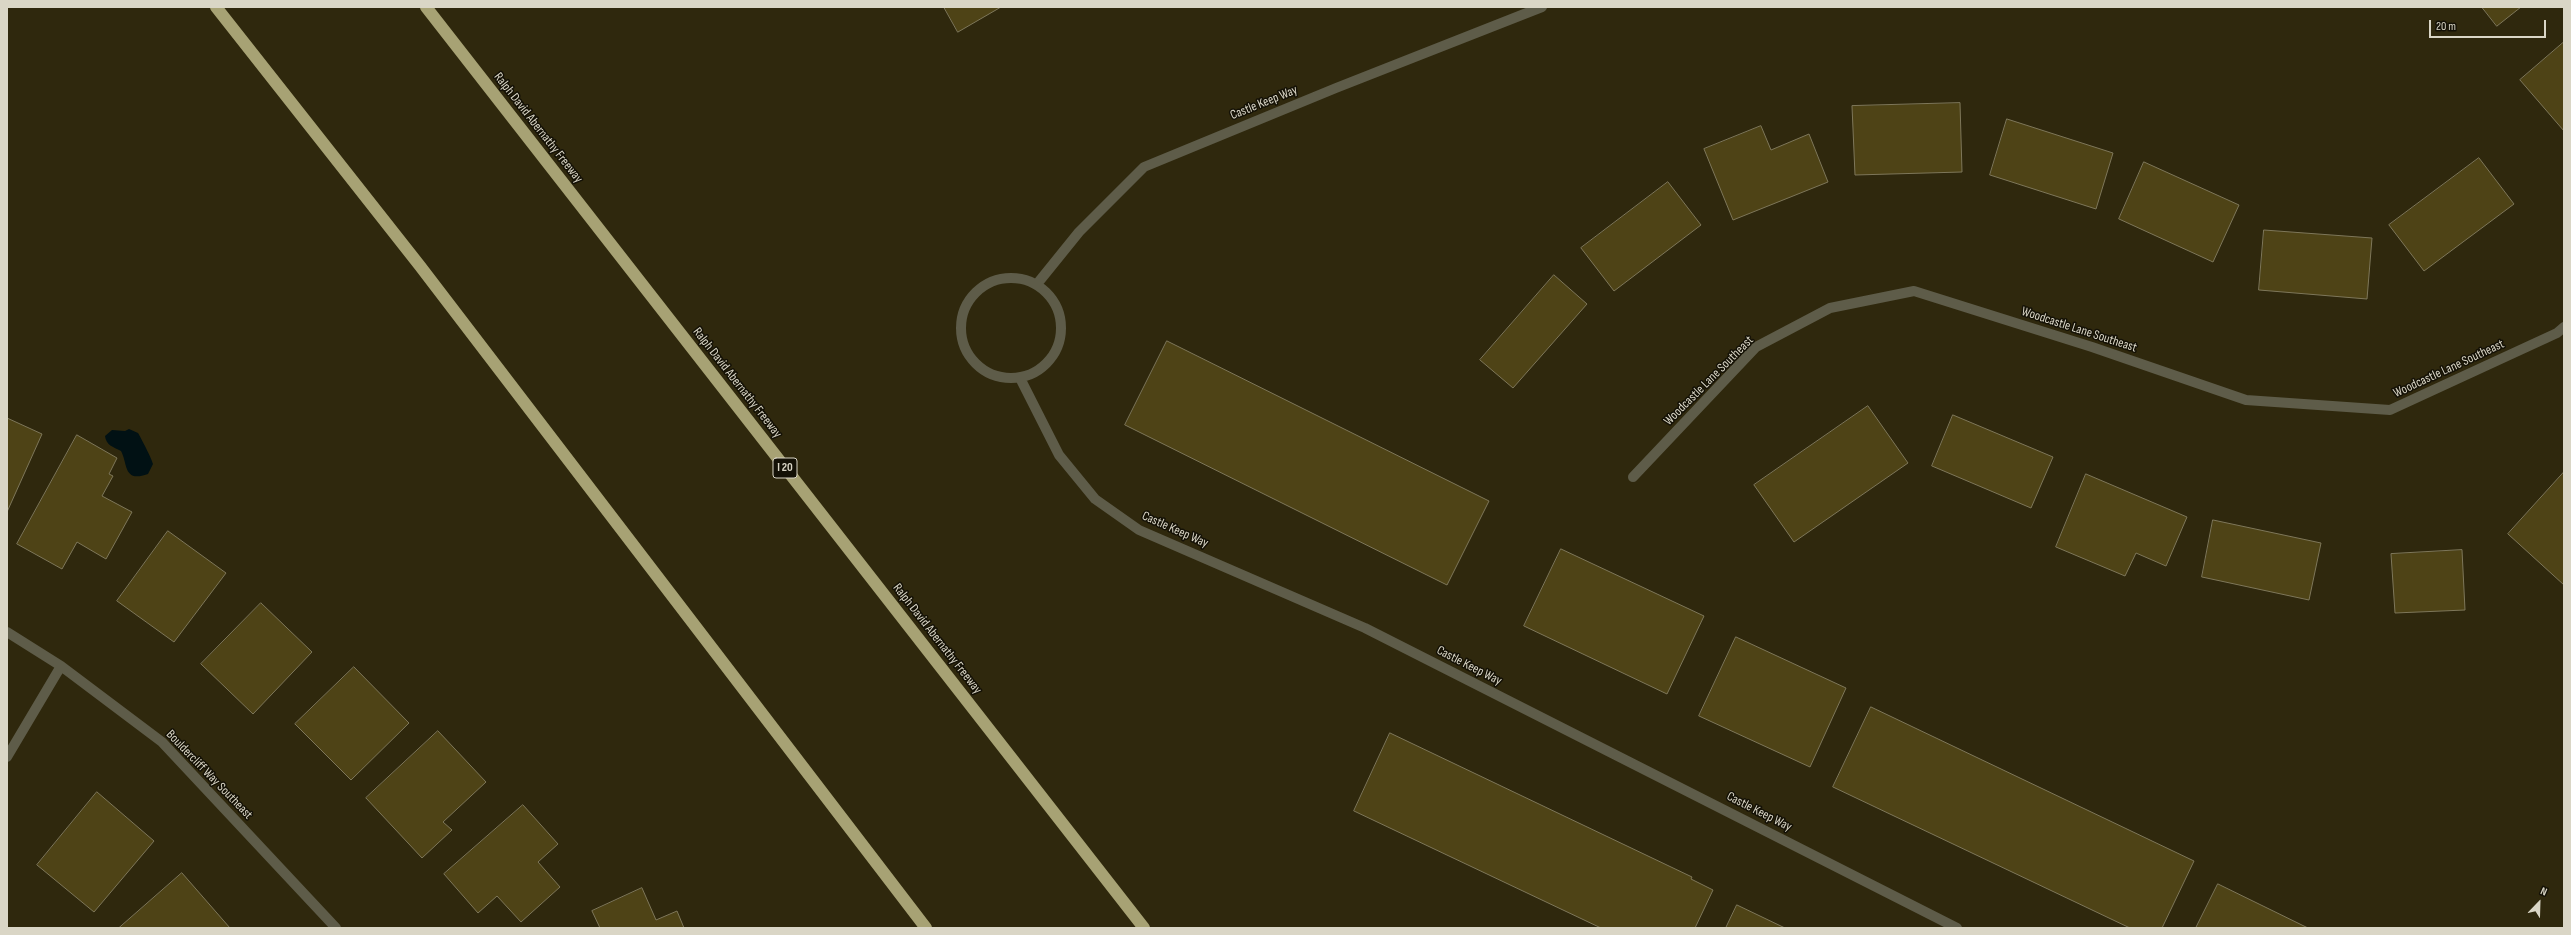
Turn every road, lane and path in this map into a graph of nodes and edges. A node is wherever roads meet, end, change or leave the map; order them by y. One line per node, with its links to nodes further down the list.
1 (216, 7): 12 (highway)
2 (426, 7): 13 (highway, Ralph David Abernathy Freeway / I 20)
3 (1542, 7): 4 (street, Castle Keep Way)
4 (1037, 284): 6 (street); 6 (street)
5 (2564, 327): 7 (street, Woodcastle Lane Southeast)
6 (1020, 378): 14 (street, Castle Keep Way)
7 (1633, 477)
8 (7, 632): 9 (street, Bouldercliff Way Southeast)
9 (61, 666): 10 (street); 11 (street, Bouldercliff Way Southeast)
10 (7, 757)
11 (336, 928)
12 (926, 928)
13 (1144, 928)
14 (1957, 928)

